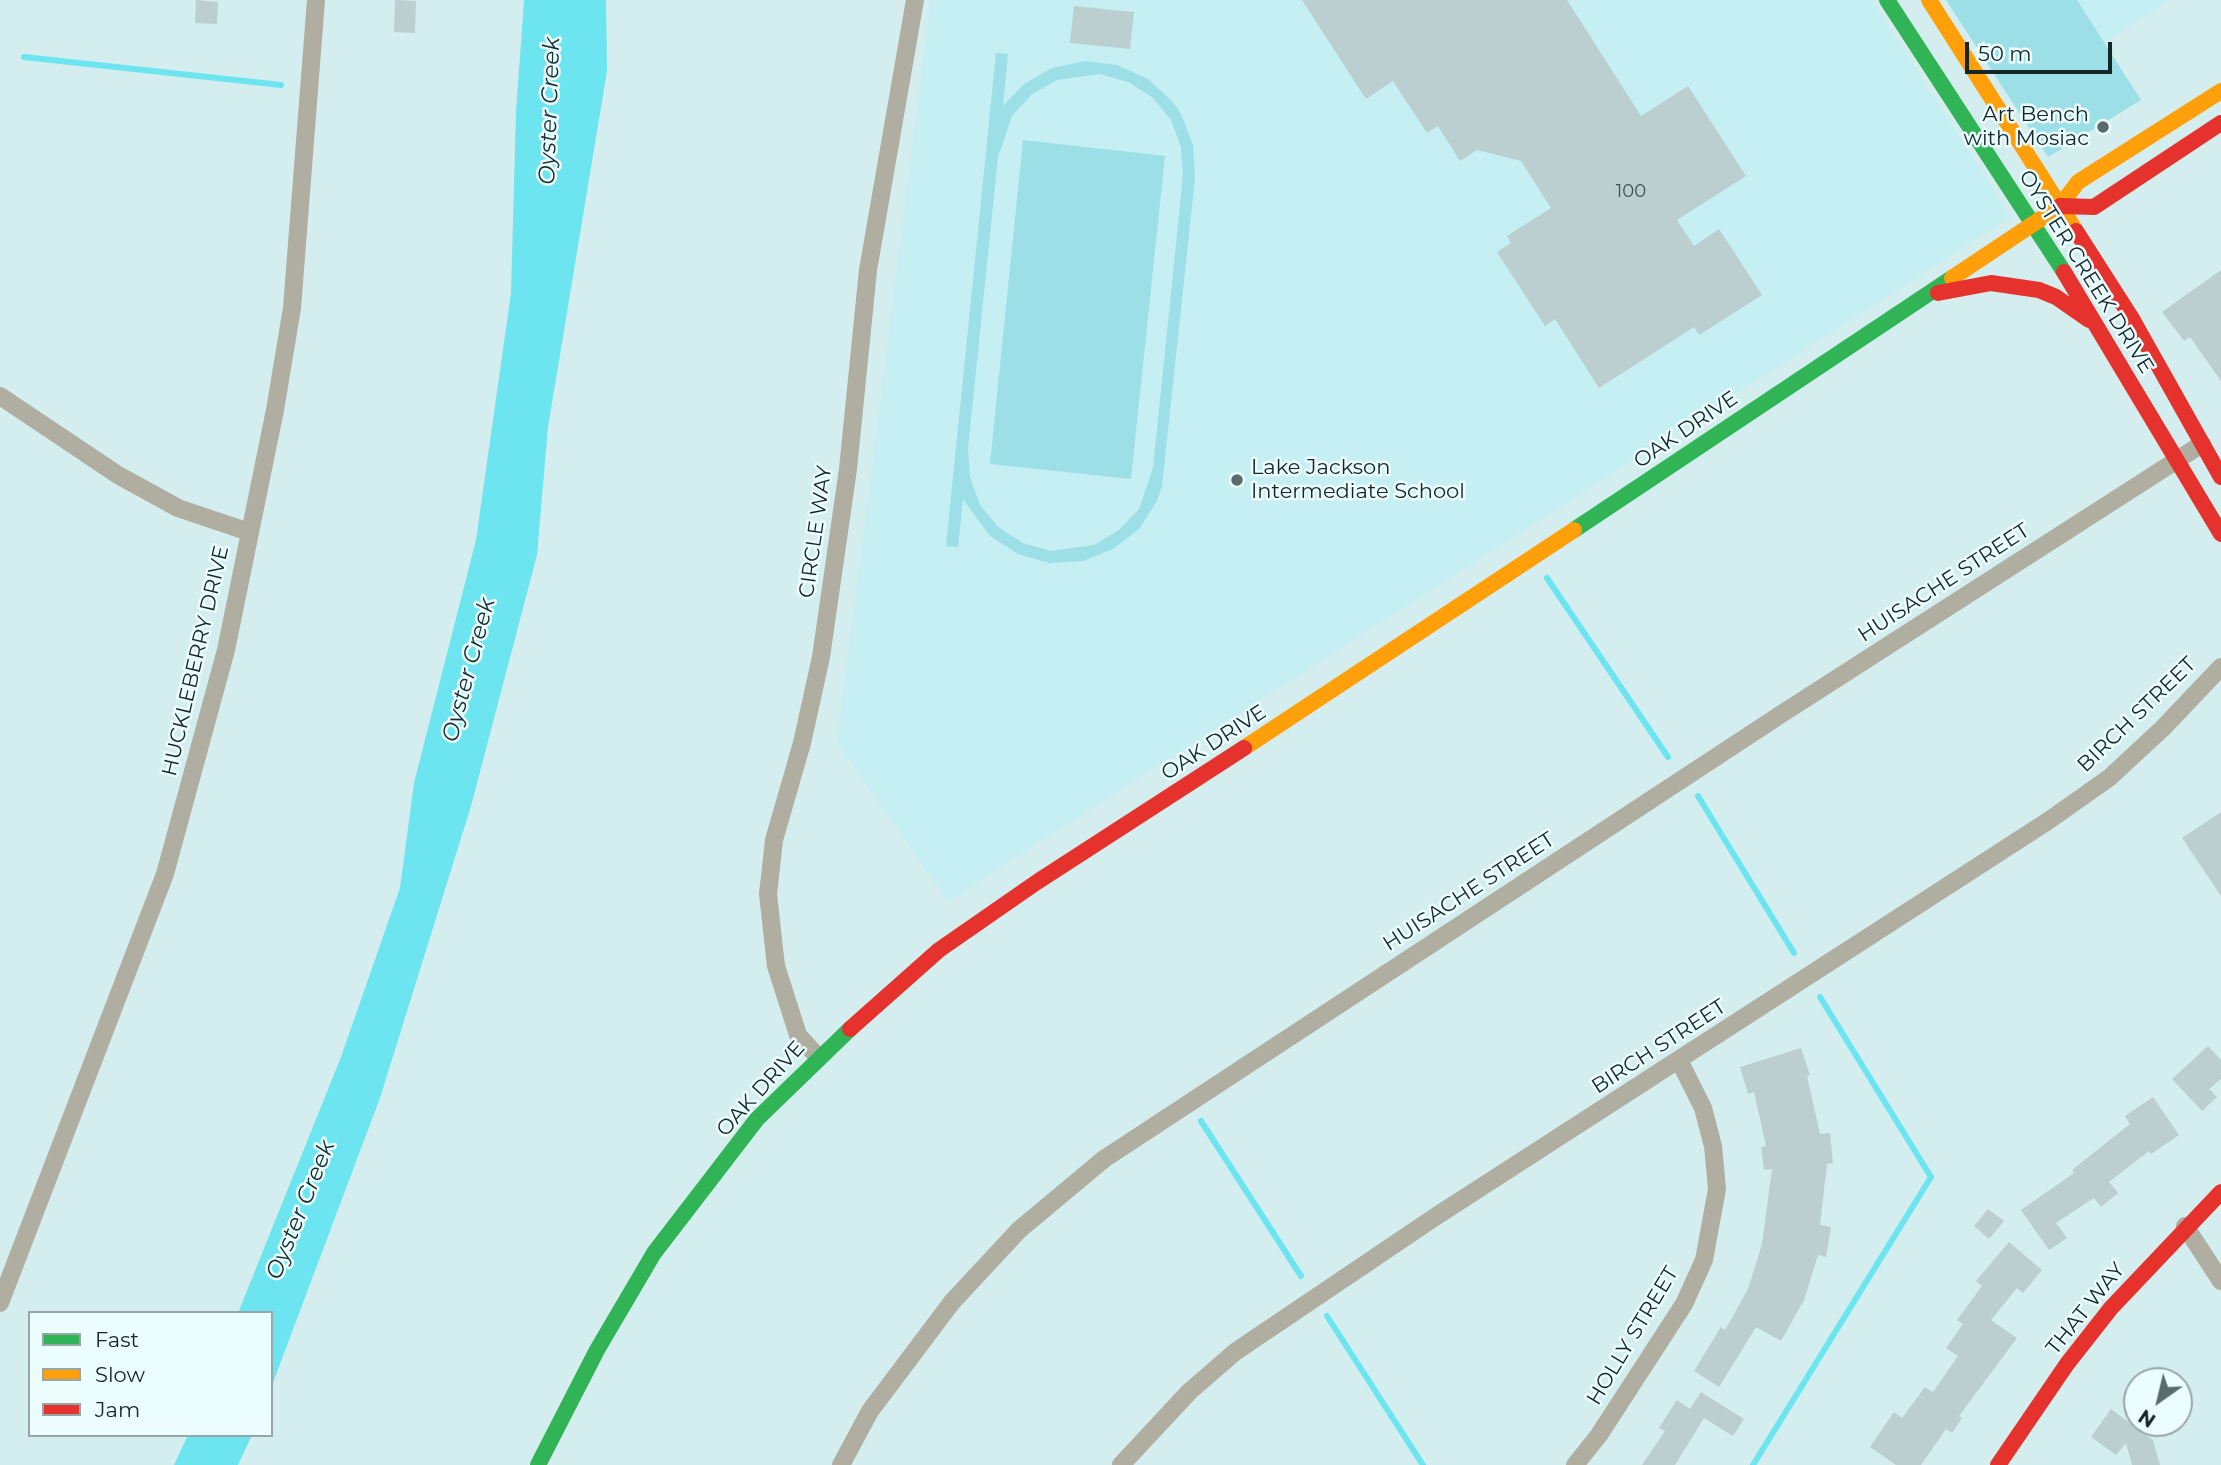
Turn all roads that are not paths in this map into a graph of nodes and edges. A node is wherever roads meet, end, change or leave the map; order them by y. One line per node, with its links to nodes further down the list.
1 (316, 0): 15 (street, HUCKLEBERRY DRIVE)
2 (915, 0): 18 (street, CIRCLE WAY)
3 (1887, 0): 8 (street, OYSTER CREEK DRIVE)
4 (1929, 0): 7 (street, OYSTER CREEK DRIVE)
5 (2221, 91): 7 (street, OAK DRIVE)
6 (2221, 122): 7 (street)
7 (2060, 206): 8 (street, OAK DRIVE); 12 (street, OYSTER CREEK DRIVE)
8 (2033, 224): 9 (street, OAK DRIVE); 10 (street, OYSTER CREEK DRIVE)
9 (1929, 295): 10 (street); 18 (street, OAK DRIVE)
10 (2100, 328): 13 (street, OYSTER CREEK DRIVE)
11 (0, 396): 15 (street)
12 (2202, 444): 13 (street, HUISACHE STREET); 14 (street, OYSTER CREEK DRIVE)
13 (2176, 461): 16 (street, OYSTER CREEK DRIVE); 25 (street, HUISACHE STREET)
14 (2221, 477)
15 (249, 532): 23 (street, HUCKLEBERRY DRIVE)
16 (2221, 534)
17 (2221, 667): 19 (street, BIRCH STREET)
18 (818, 1056): 24 (street, OAK DRIVE)
19 (1679, 1062): 26 (street, BIRCH STREET); 27 (street, HOLLY STREET)
20 (2221, 1192): 21 (street, THAT WAY)
21 (2185, 1226): 22 (street); 28 (street, THAT WAY)
22 (2221, 1281)
23 (0, 1303)
24 (538, 1465)
25 (841, 1465)
26 (1121, 1465)
27 (1575, 1465)
28 (1998, 1465)

